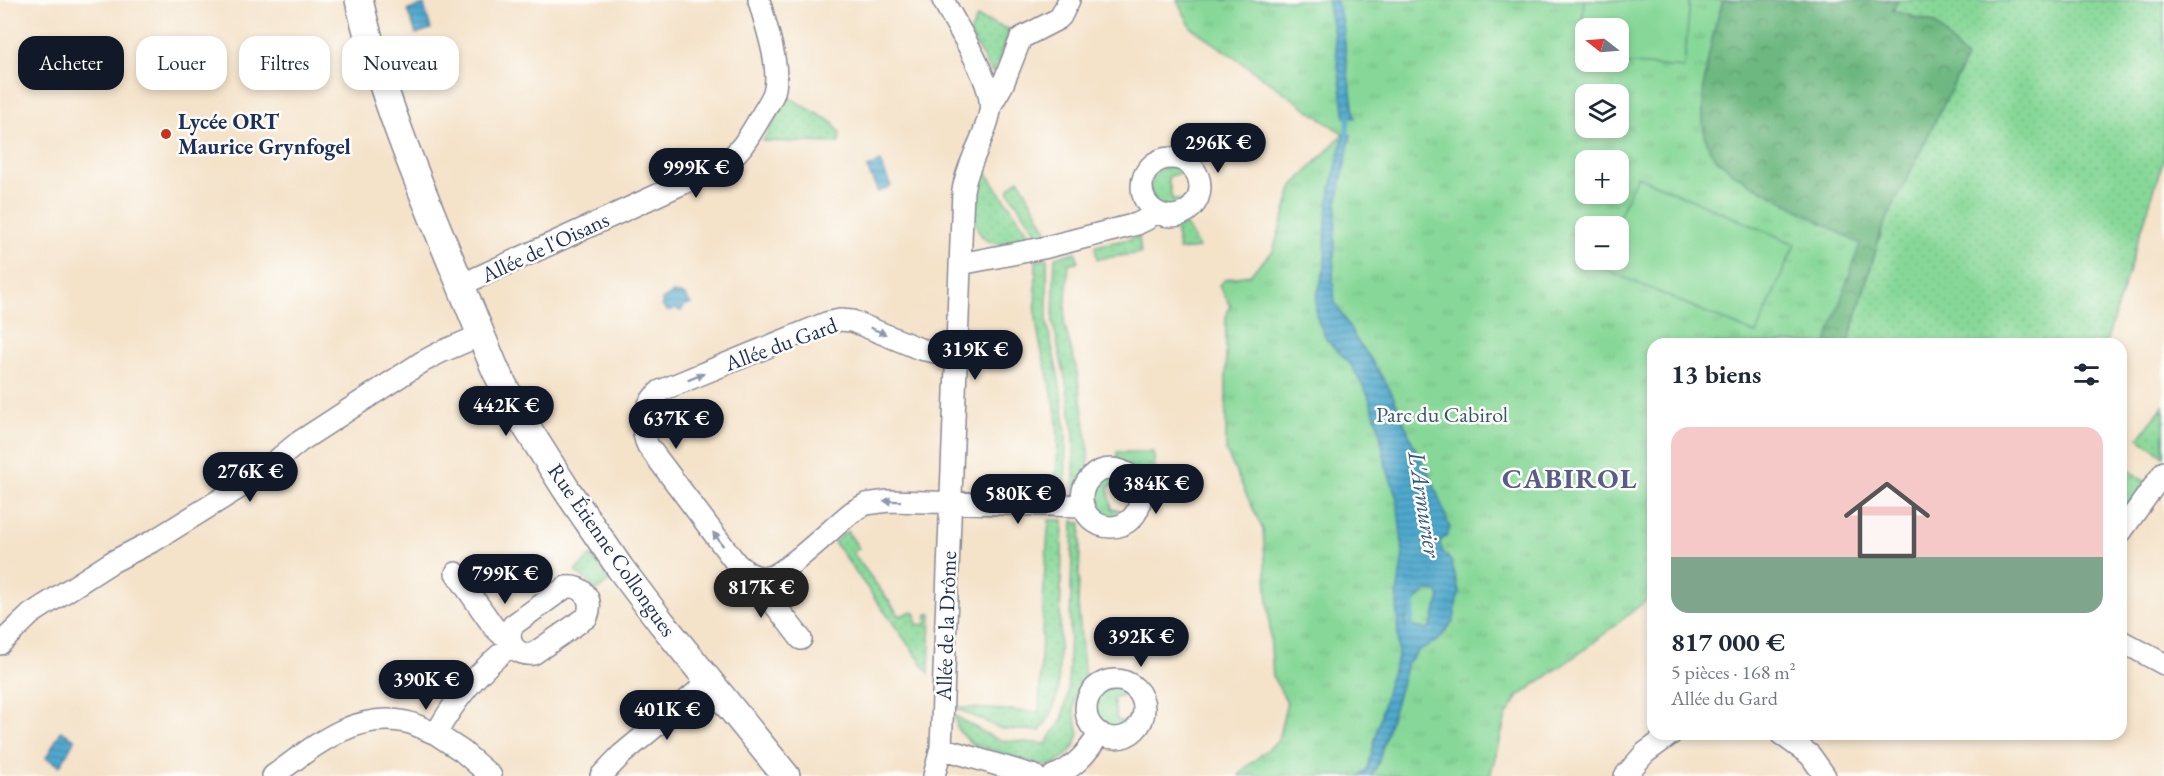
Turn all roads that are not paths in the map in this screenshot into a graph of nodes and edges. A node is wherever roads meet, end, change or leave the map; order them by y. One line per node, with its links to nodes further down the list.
1 (359, 0): 8 (main road, Rue Étienne Collongues)
2 (759, 0): 8 (street, Allée de l'Oisans)
3 (943, 0): 5 (street)
4 (1069, 0): 5 (street, Allée de la Drôme)
5 (990, 105): 7 (street, Allée de la Drôme)
6 (1154, 211): 7 (street)
7 (960, 264): 10 (street, Allée de la Drôme)
8 (461, 285): 9 (main road, Rue Étienne Collongues)
9 (481, 335): 18 (street); 21 (main road, Rue Étienne Collongues)
10 (957, 352): 12 (street, Allée de la Drôme); 16 (street, Allée du Gard, one-way to 10)
11 (2164, 472): 14 (street)
12 (950, 503): 13 (street); 16 (street, one-way to 16); 26 (street, Allée de la Drôme)
13 (1083, 506)
14 (2127, 524)
15 (456, 573): 22 (street)
16 (760, 577): 17 (street, Allée du Gard)
17 (801, 639)
18 (0, 644)
19 (2127, 644): 20 (street)
20 (2164, 664)
21 (710, 681): 29 (street); 30 (main road, Rue Étienne Collongues)
22 (436, 734): 27 (street); 28 (street)
23 (1100, 734): 33 (street)
24 (1663, 740): 34 (street)
25 (1789, 740): 35 (street)
26 (941, 748): 31 (street, Allée de la Drôme); 32 (street)
27 (273, 776)
28 (491, 776)
29 (601, 776)
30 (786, 776)
31 (934, 776)
32 (1035, 776)
33 (1053, 776)
34 (1625, 776)
35 (1826, 776)

